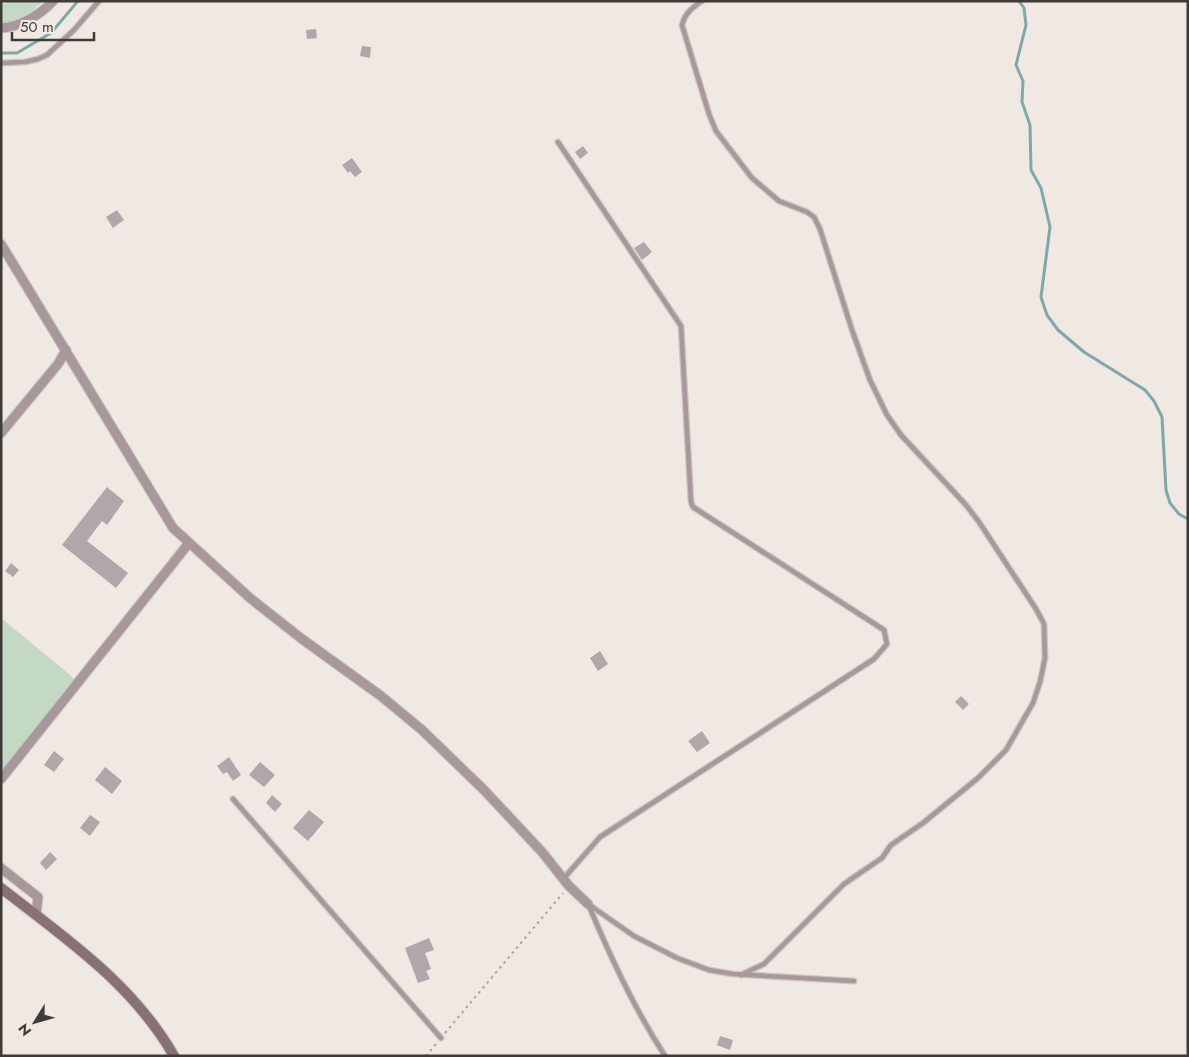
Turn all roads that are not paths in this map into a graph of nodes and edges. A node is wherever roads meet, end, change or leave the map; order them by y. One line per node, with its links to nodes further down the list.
1 (52, 1): 4 (street)
2 (99, 1): 5 (lane)
3 (702, 1): 18 (lane)
4 (1, 28)
5 (1, 62)
6 (558, 142): 14 (lane)
7 (1, 244): 8 (street)
8 (66, 350): 9 (street); 10 (street)
9 (1, 433)
10 (189, 543): 11 (street); 14 (street)
11 (1, 779)
12 (233, 798): 20 (lane)
13 (1, 868): 17 (street)
14 (564, 878): 16 (street)
15 (1, 888): 17 (main road)
16 (588, 904): 18 (lane); 22 (lane)
17 (36, 915): 21 (main road)
18 (741, 974): 19 (lane)
19 (854, 981)
20 (441, 1038)
21 (174, 1056)
22 (665, 1056)

